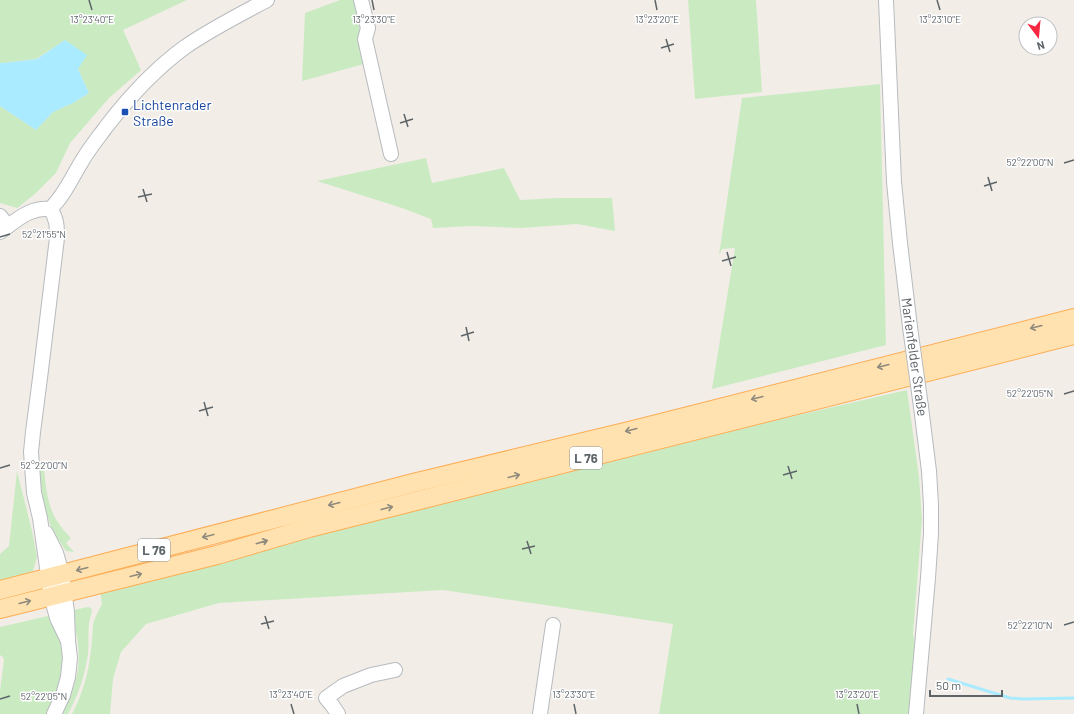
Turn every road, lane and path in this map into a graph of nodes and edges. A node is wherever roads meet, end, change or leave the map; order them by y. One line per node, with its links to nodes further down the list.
1 (267, 0): 5 (street)
2 (362, 0): 4 (street)
3 (886, 0): 18 (street, Marienfelder Straße, bridge)
4 (391, 154)
5 (50, 209): 6 (street); 9 (street)
6 (3, 225)
7 (1074, 318): 9 (main road, L 76, one-way to 9)
8 (1074, 335): 11 (main road, L 76, one-way to 8)
9 (55, 576): 10 (main road, L 76); 11 (street)
10 (0, 590)
11 (58, 594): 12 (main road, L 76, one-way to 11); 15 (street)
12 (0, 609)
13 (553, 626): 17 (street)
14 (395, 670): 16 (street)
15 (54, 714)
16 (338, 714)
17 (540, 714)
18 (916, 714)

